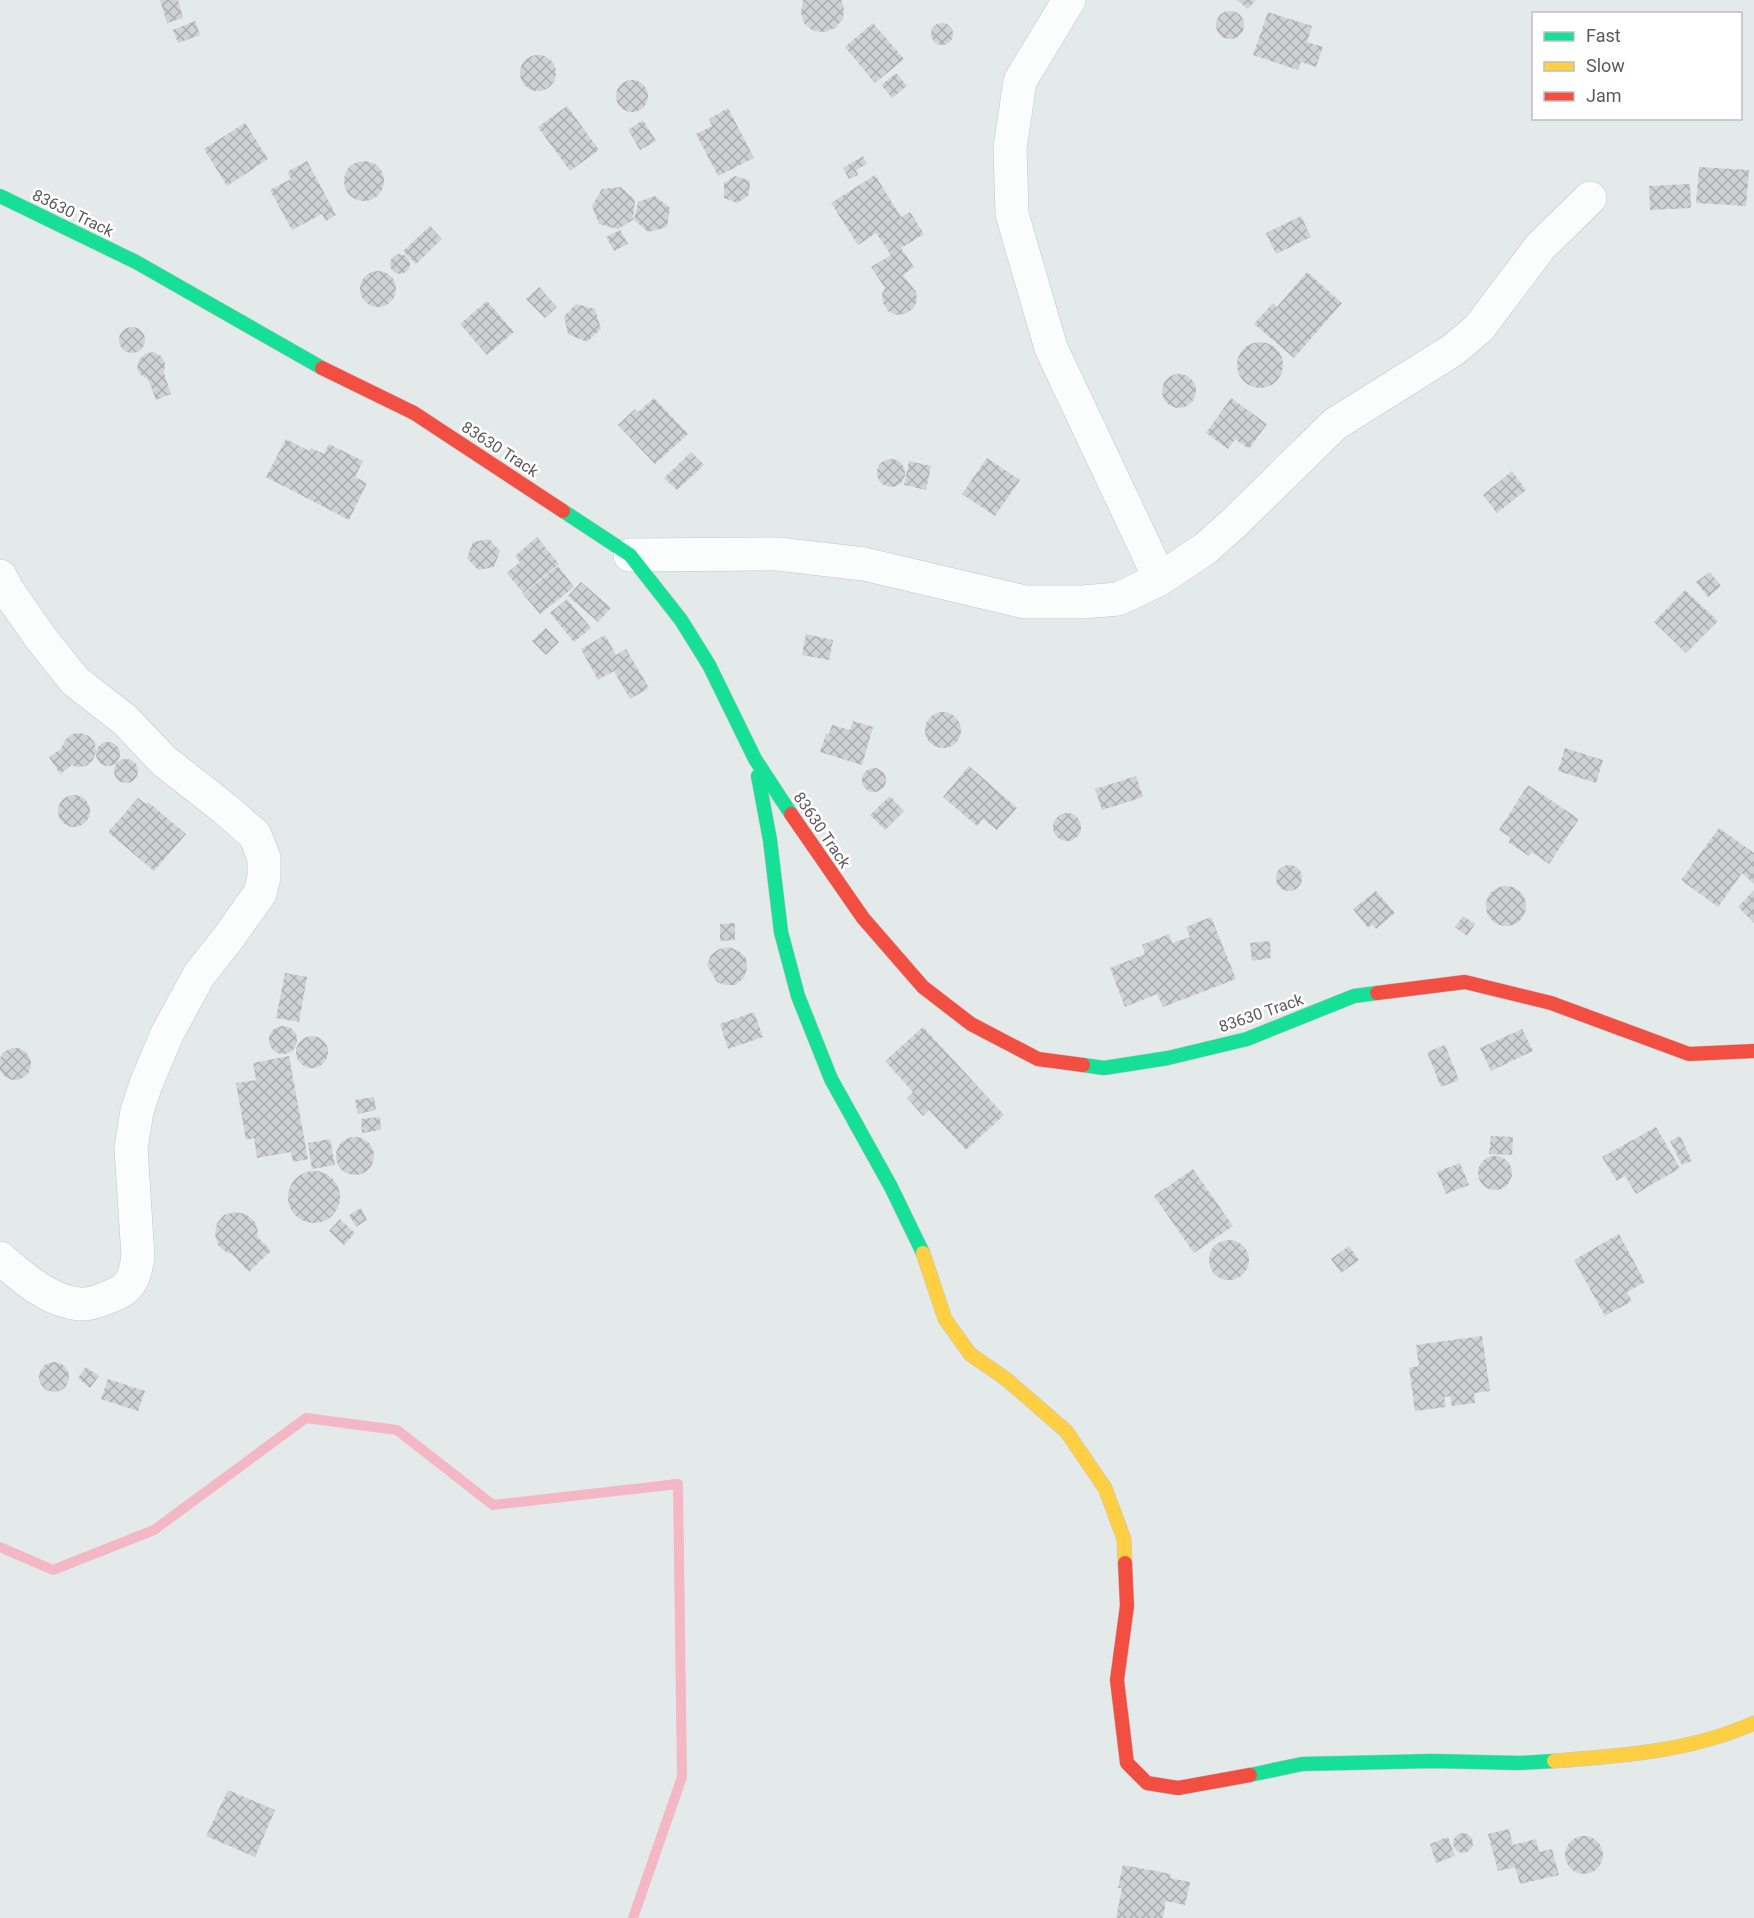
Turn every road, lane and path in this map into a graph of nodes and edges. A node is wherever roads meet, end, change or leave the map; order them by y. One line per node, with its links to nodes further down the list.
1 (1069, 0): 6 (street)
2 (0, 196): 4 (street, 83630 Track)
3 (1590, 198): 6 (street)
4 (630, 555): 6 (street); 7 (street, 83630 Track)
5 (0, 576): 9 (street)
6 (1160, 579)
7 (755, 759): 8 (street, 83630 Track); 10 (street)
8 (1754, 1051)
9 (0, 1258)
10 (1754, 1723)

